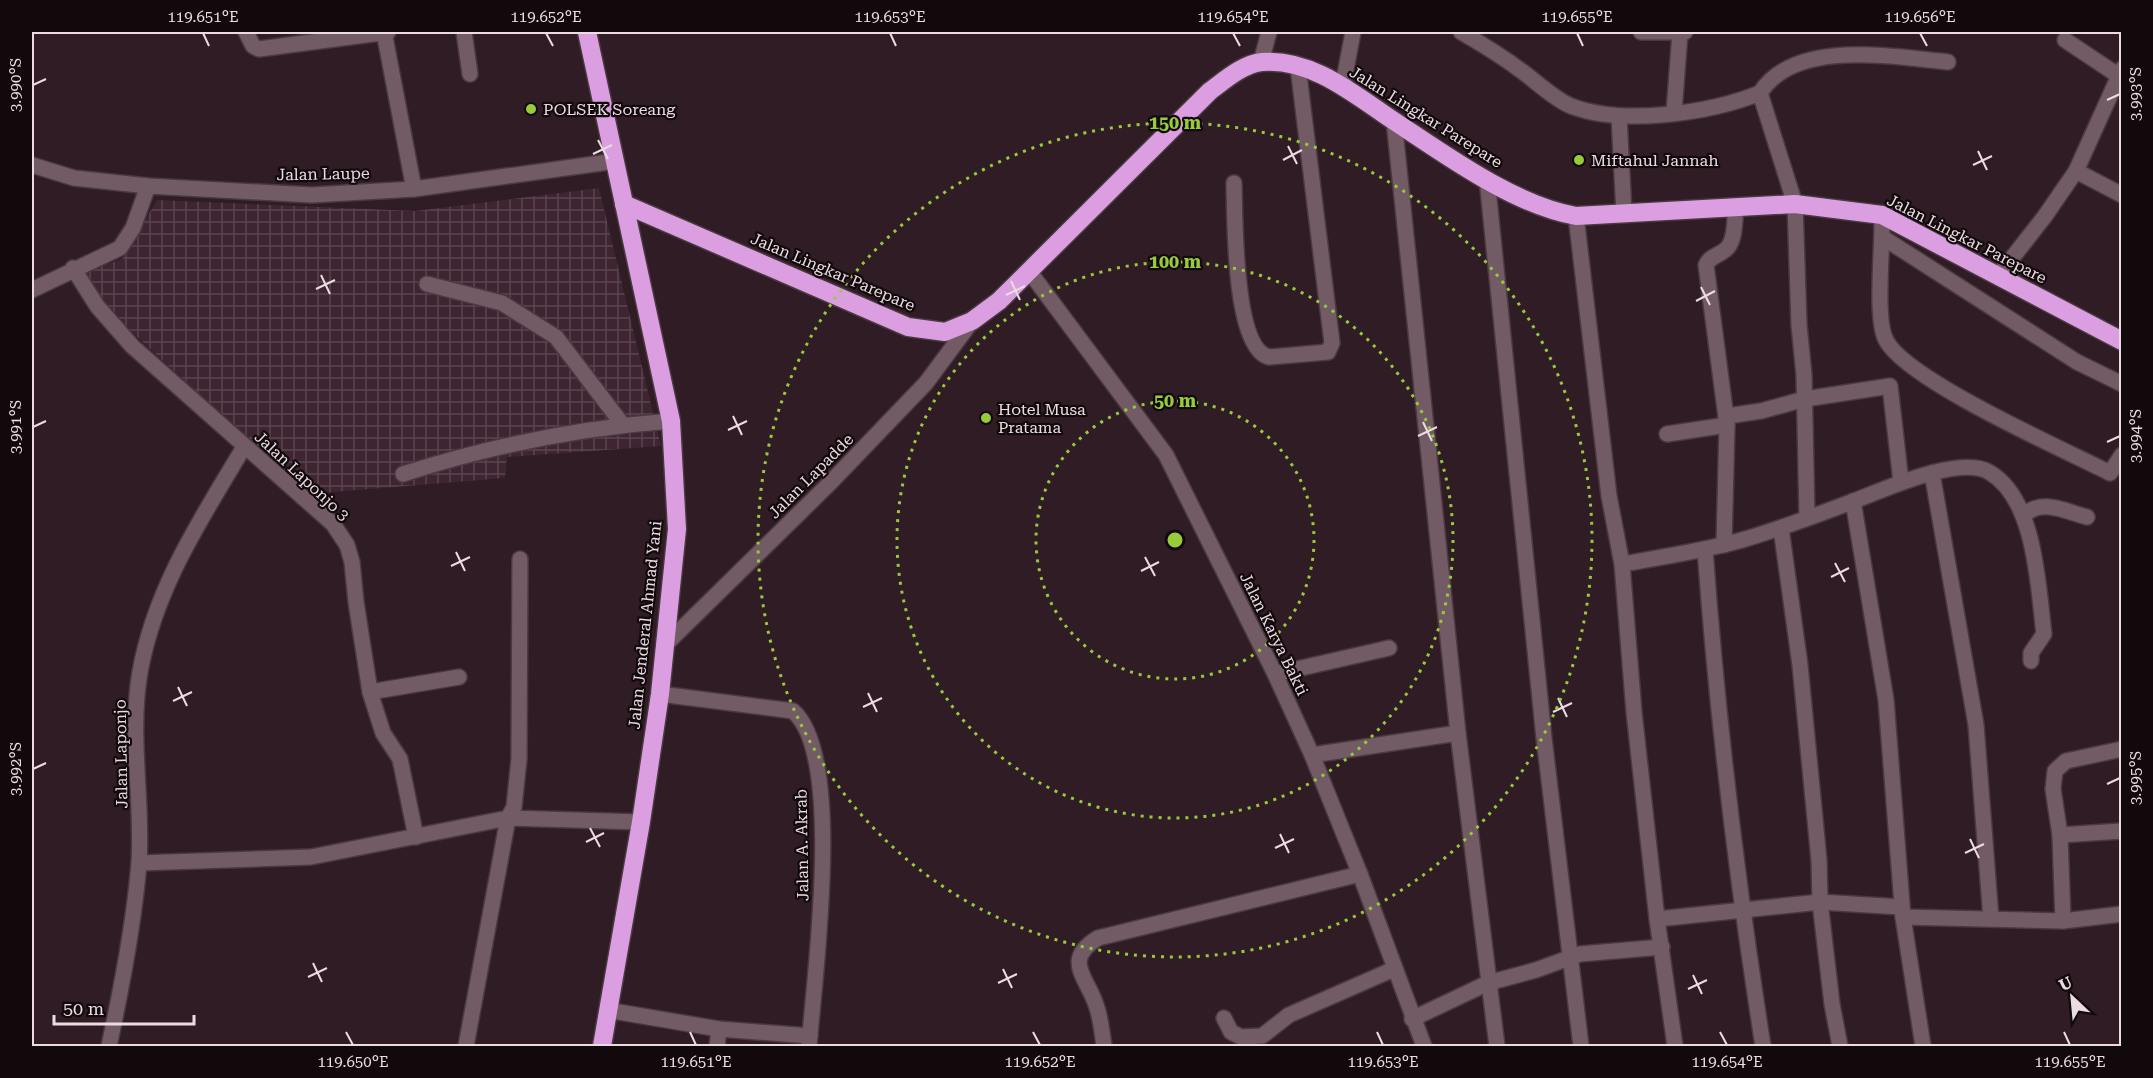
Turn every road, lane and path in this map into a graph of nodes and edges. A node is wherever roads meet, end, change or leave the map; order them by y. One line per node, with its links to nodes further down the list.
1 (246, 32): 2 (street)
2 (385, 32): 27 (street)
3 (464, 32): 14 (street)
4 (587, 32): 21 (highway, Jalan Jenderal Ahmad Yani)
5 (1269, 32): 11 (street)
6 (1353, 32): 16 (street)
7 (1461, 32): 19 (street)
8 (1641, 32): 9 (street)
9 (1683, 32): 18 (street)
10 (2065, 40): 15 (street)
11 (1261, 62): 13 (highway, Jalan Lingkar Parepare); 37 (highway, Jalan Lingkar Parepare)
12 (1948, 62): 17 (street)
13 (1298, 67): 16 (highway, Jalan Lingkar Parepare); 25 (street)
14 (470, 74)
15 (2120, 74): 23 (street)
16 (1343, 84): 20 (highway, Jalan Lingkar Parepare)
17 (1760, 93): 18 (street); 30 (street)
18 (1674, 112): 19 (street)
19 (1618, 116): 32 (street)
20 (1394, 121): 24 (highway, Jalan Lingkar Parepare); 71 (street)
21 (616, 161): 27 (street, Jalan Laupe); 29 (highway, Jalan Jenderal Ahmad Yani)
22 (32, 165): 26 (street, Jalan Laupe)
23 (2076, 171): 28 (street); 38 (street)
24 (1487, 179): 34 (highway, Jalan Lingkar Parepare); 89 (street)
25 (1234, 183)
26 (148, 186): 27 (street, Jalan Laupe); 36 (street)
27 (414, 189)
28 (2121, 195)
29 (624, 204): 41 (highway, Jalan Lingkar Parepare); 46 (highway, Jalan Jenderal Ahmad Yani)
30 (1795, 204): 31 (highway, Jalan Lingkar Parepare); 33 (highway, Jalan Lingkar Parepare); 44 (street)
31 (1736, 208): 32 (highway, Jalan Lingkar Parepare); 45 (street)
32 (1624, 214): 34 (highway, Jalan Lingkar Parepare)
33 (1882, 215): 35 (street); 38 (highway, Jalan Lingkar Parepare)
34 (1576, 216): 63 (street)
35 (1882, 237): 43 (street); 53 (street)
36 (73, 268): 40 (street); 49 (street, Jalan Laponjo 3)
37 (1029, 271): 41 (highway, Jalan Lingkar Parepare); 67 (street, Jalan Karya Bakti)
38 (1998, 276): 42 (highway, Jalan Lingkar Parepare)
39 (426, 284): 47 (street)
40 (32, 290)
41 (972, 321): 64 (street, Jalan Lapadde)
42 (2121, 341)
43 (2121, 384)
44 (1805, 399): 45 (street); 54 (street); 58 (street)
45 (1727, 421): 48 (street); 60 (street)
46 (671, 422): 47 (street); 64 (highway, Jalan Jenderal Ahmad Yani)
47 (623, 425): 52 (street)
48 (1667, 434)
49 (244, 447): 69 (street, Jalan Laponjo 3); 79 (street, Jalan Laponjo)
50 (2121, 455): 53 (street)
51 (1932, 473): 54 (street); 56 (street); 86 (street)
52 (403, 474)
53 (2116, 476)
54 (1901, 482): 55 (street)
55 (1854, 501): 58 (street); 83 (street)
56 (2023, 516): 57 (street); 66 (street)
57 (2087, 517)
58 (1808, 518): 59 (street)
59 (1781, 528): 60 (street); 81 (street)
60 (1724, 545): 61 (street)
61 (1705, 549): 63 (street); 82 (street)
62 (520, 559): 74 (street)
63 (1622, 564): 85 (street)
64 (664, 645): 70 (highway, Jalan Jenderal Ahmad Yani)
65 (1389, 648): 67 (street)
66 (2031, 661)
67 (1275, 674): 73 (street, Jalan Karya Bakti)
68 (459, 677): 69 (street)
69 (370, 692): 78 (street, Jalan Laponjo 3)
70 (660, 694): 75 (highway, Jalan Jenderal Ahmad Yani); 96 (street, Jalan A. Akrab)
71 (1458, 734): 73 (street); 91 (street)
72 (2121, 749): 77 (street)
73 (1312, 755): 80 (street, Jalan Karya Bakti)
74 (508, 818): 75 (street); 78 (street); 98 (street)
75 (641, 822): 92 (highway, Jalan Jenderal Ahmad Yani)
76 (2121, 831): 77 (street)
77 (2061, 835): 87 (street)
78 (416, 837): 79 (street)
79 (139, 863): 97 (street, Jalan Laponjo)
80 (1360, 874): 90 (street, Jalan Karya Bakti); 101 (street)
81 (1820, 902): 82 (street); 83 (street); 107 (street)
82 (1742, 910): 85 (street); 106 (street)
83 (1902, 912): 86 (street); 108 (street)
84 (2121, 914): 87 (street)
85 (1657, 919): 88 (street)
86 (1991, 919): 87 (street)
87 (2063, 921)
88 (1662, 947): 89 (street); 105 (street)
89 (1569, 958): 91 (street); 104 (street)
90 (1394, 969): 93 (street); 94 (street, Jalan Karya Bakti)
91 (1488, 983): 94 (street); 103 (street)
92 (607, 1010): 95 (street); 99 (highway, Jalan Jenderal Ahmad Yani)
93 (1224, 1018)
94 (1412, 1019): 102 (street, Jalan Karya Bakti)
95 (719, 1029): 96 (street); 100 (street)
96 (810, 1041)
97 (109, 1047)
98 (466, 1047)
99 (602, 1047)
100 (717, 1047)
101 (1104, 1047)
102 (1424, 1047)
103 (1497, 1047)
104 (1581, 1047)
105 (1675, 1047)
106 (1763, 1047)
107 (1840, 1047)
108 (1923, 1047)

